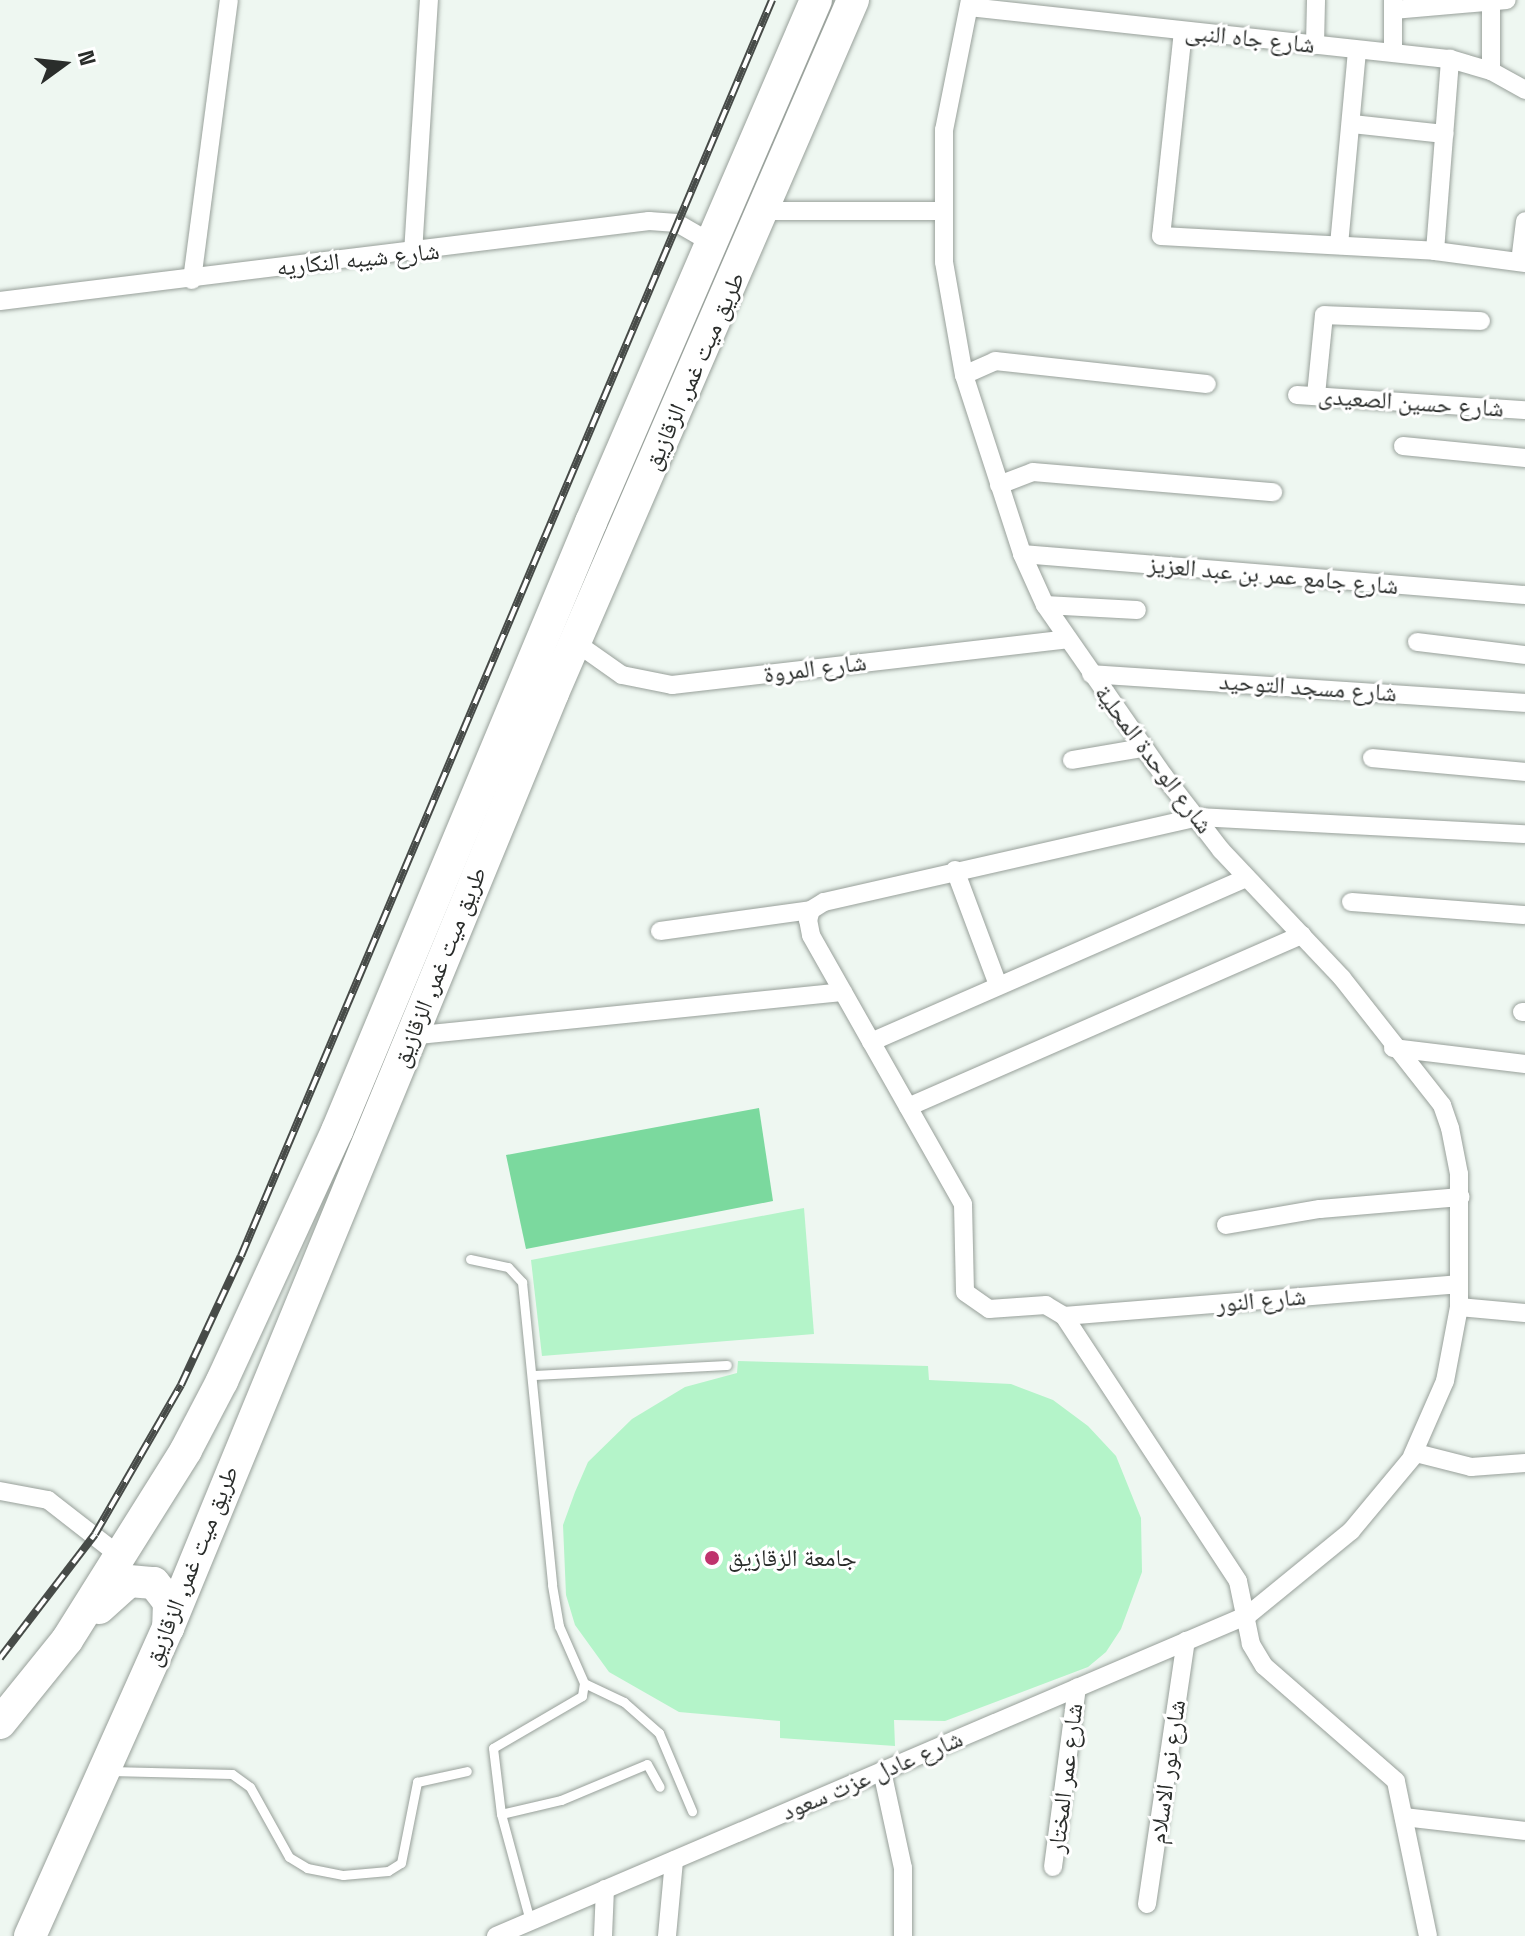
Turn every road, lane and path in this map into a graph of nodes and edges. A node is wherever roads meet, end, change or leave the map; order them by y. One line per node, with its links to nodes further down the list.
1 (229, 0): 26 (street)
2 (429, 0): 24 (street)
3 (816, 0): 21 (highway, طريق ميت غمر, الزقازيق)
4 (853, 0): 18 (highway, طريق ميت غمر, الزقازيق)
5 (1316, 0): 10 (street)
6 (1497, 1): 8 (street); 14 (street)
7 (970, 3): 9 (street, شارع جاه النبى); 19 (street, شارع الوحدة المحلية)
8 (1393, 5): 12 (street)
9 (1183, 31): 10 (street, شارع جاه النبى); 22 (street)
10 (1315, 45): 11 (street, شارع جاه النبى)
11 (1357, 50): 12 (street, شارع جاه النبى); 16 (street)
12 (1393, 52): 13 (street, شارع جاه النبى)
13 (1450, 59): 14 (street, شارع جاه النبى); 17 (street)
14 (1491, 71): 15 (street, شارع جاه النبى)
15 (1525, 90)
16 (1352, 124): 17 (street); 22 (street)
17 (1444, 134): 23 (street)
18 (765, 211): 19 (street); 41 (highway, طريق ميت غمر, الزقازيق)
19 (940, 211): 29 (street, شارع الوحدة المحلية)
20 (1525, 221): 25 (street)
21 (711, 243): 24 (street, شارع شيبه النكاريه); 77 (highway, طريق ميت غمر, الزقازيق)
22 (1339, 245): 23 (street)
23 (1435, 251): 25 (street)
24 (413, 253): 26 (street, شارع شيبه النكاريه)
25 (1522, 262)
26 (192, 280): 27 (street, شارع شيبه النكاريه)
27 (0, 301)
28 (1481, 321): 31 (street, شارع حسين الصعيدى)
29 (964, 375): 30 (street); 34 (street, شارع الوحدة المحلية)
30 (1207, 384)
31 (1525, 410)
32 (1403, 446): 33 (street)
33 (1525, 458)
34 (999, 485): 35 (street); 36 (street, شارع الوحدة المحلية)
35 (1273, 492)
36 (1022, 554): 37 (street, شارع جامع عمر بن عبد العزيز); 38 (street, شارع الوحدة المحلية)
37 (1525, 595)
38 (1045, 605): 39 (street); 40 (street, شارع الوحدة المحلية)
39 (1137, 610)
40 (1067, 639): 41 (street, شارع المروة); 44 (street, شارع الوحدة المحلية)
41 (575, 642): 61 (highway, طريق ميت غمر, الزقازيق)
42 (1417, 642): 43 (street)
43 (1525, 655)
44 (1091, 674): 45 (street, شارع مسجد التوحيد); 46 (street, شارع الوحدة المحلية)
45 (1525, 703)
46 (1143, 748): 48 (street); 50 (street, شارع الوحدة المحلية)
47 (1372, 758): 49 (street)
48 (1072, 760)
49 (1525, 772)
50 (1197, 817): 51 (street); 52 (street); 53 (street, شارع الوحدة المحلية)
51 (1525, 834)
52 (955, 870): 55 (street); 59 (street)
53 (1247, 878): 58 (street, شارع الوحدة المحلية); 59 (street)
54 (1351, 902): 56 (street)
55 (811, 910): 57 (street); 60 (street)
56 (1525, 915)
57 (660, 931)
58 (1302, 935): 63 (street, شارع الوحدة المحلية); 65 (street)
59 (998, 985): 62 (street)
60 (843, 992): 61 (street); 62 (street)
61 (410, 1036): 78 (highway, طريق ميت غمر, الزقازيق)
62 (871, 1042): 65 (street)
63 (1393, 1048): 64 (street); 66 (street, شارع الوحدة المحلية)
64 (1525, 1064)
65 (908, 1107): 72 (street, شارع النور)
66 (1460, 1197): 67 (street); 69 (street, شارع الوحدة المحلية)
67 (1226, 1225)
68 (470, 1259): 74 (lane)
69 (1458, 1284): 70 (street, شارع الوحدة المحلية); 72 (street, شارع النور)
70 (1459, 1307): 71 (street); 75 (street, شارع الوحدة المحلية)
71 (1525, 1313)
72 (1064, 1316): 81 (street)
73 (727, 1365): 74 (lane)
74 (534, 1375): 85 (lane)
75 (1412, 1456): 76 (street); 81 (street, شارع الوحدة المحلية)
76 (1525, 1463)
77 (168, 1479): 78 (highway); 80 (highway, طريق ميت غمر, الزقازيق)
78 (224, 1486): 82 (highway, طريق ميت غمر, الزقازيق)
79 (0, 1491): 80 (street)
80 (120, 1556): 83 (highway, طريق ميت غمر, الزقازيق)
81 (1248, 1615): 84 (street, شارع عادل عزت سعود); 94 (street)
82 (168, 1628): 83 (highway); 88 (highway, طريق ميت غمر, الزقازيق)
83 (67, 1640): 87 (highway, طريق ميت غمر, الزقازيق)
84 (1186, 1641): 86 (street, شارع عادل عزت سعود); 99 (street, شارع نور الاسلام)
85 (584, 1683): 92 (lane); 93 (lane)
86 (1077, 1688): 90 (street, شارع عادل عزت سعود); 97 (street, شارع عمر المختار)
87 (0, 1723)
88 (104, 1771): 89 (lane); 101 (highway, طريق ميت غمر, الزقازيق)
89 (467, 1771)
90 (882, 1771): 96 (street, شارع عادل عزت سعود); 105 (street)
91 (660, 1787): 93 (lane)
92 (692, 1811)
93 (501, 1814): 100 (lane)
94 (1404, 1817): 95 (street); 106 (street)
95 (1525, 1831)
96 (674, 1860): 98 (street, شارع عادل عزت سعود); 104 (street)
97 (1053, 1867)
98 (605, 1889): 100 (street, شارع عادل عزت سعود); 103 (street)
99 (1147, 1904)
100 (530, 1928): 102 (street, شارع عادل عزت سعود)
101 (30, 1936)
102 (496, 1936)
103 (603, 1936)
104 (667, 1936)
105 (903, 1936)
106 (1428, 1936)

